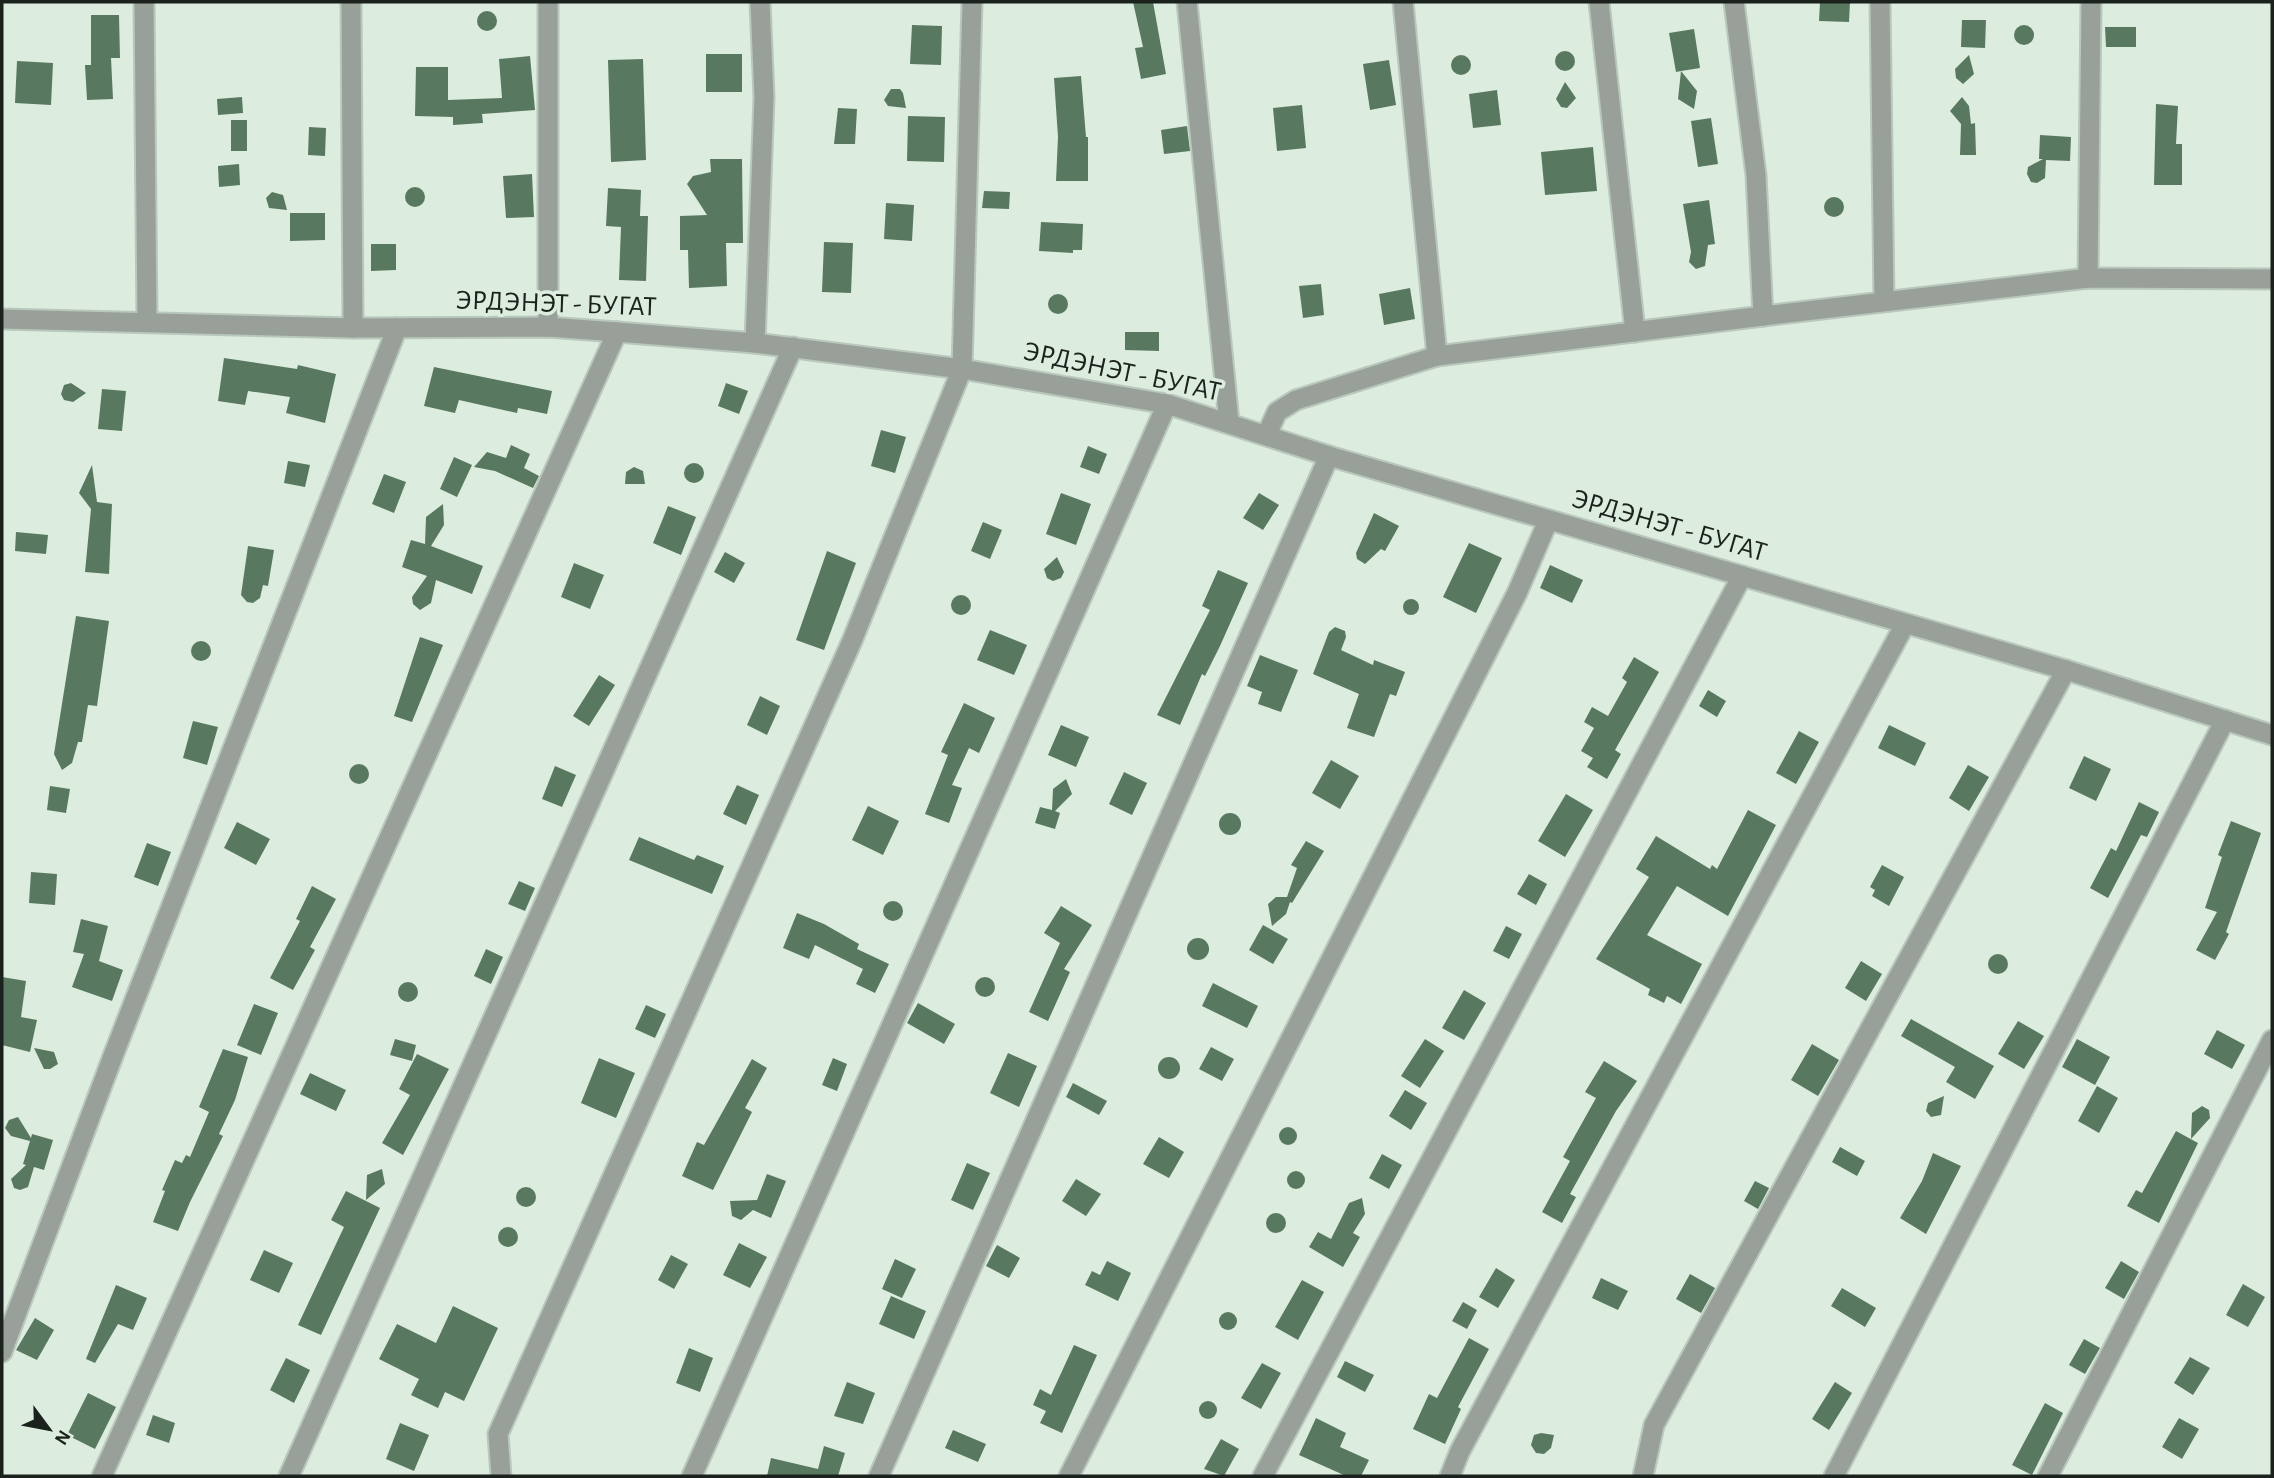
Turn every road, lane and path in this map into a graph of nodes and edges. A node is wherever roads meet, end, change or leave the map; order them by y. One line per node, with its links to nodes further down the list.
1 (144, 2): 17 (street)
2 (351, 2): 19 (street)
3 (548, 2): 18 (street)
4 (760, 2): 23 (street)
5 (972, 2): 26 (street)
6 (1187, 2): 28 (street)
7 (1404, 2): 25 (street)
8 (1599, 2): 22 (street)
9 (1734, 2): 15 (street)
10 (1880, 2): 14 (street)
11 (2091, 2): 12 (street)
12 (2088, 278): 13 (street); 14 (street)
13 (2272, 279)
14 (1884, 301): 15 (street)
15 (1762, 316): 22 (street)
16 (2, 319): 17 (street, ЭРДЭНЭТ - БУГАТ)
17 (148, 321): 19 (street, ЭРДЭНЭТ - БУГАТ)
18 (548, 327): 20 (street, ЭРДЭНЭТ - БУГАТ); 21 (street, ЭРДЭНЭТ - БУГАТ)
19 (353, 328): 20 (street, ЭРДЭНЭТ - БУГАТ)
20 (397, 328): 38 (street)
21 (617, 332): 23 (street, ЭРДЭНЭТ - БУГАТ); 39 (street)
22 (1635, 332): 25 (street)
23 (755, 343): 24 (street, ЭРДЭНЭТ - БУГАТ)
24 (793, 348): 26 (street, ЭРДЭНЭТ - БУГАТ); 40 (street)
25 (1437, 356): 29 (street)
26 (962, 369): 27 (street, ЭРДЭНЭТ - БУГАТ); 41 (street)
27 (1167, 404): 28 (street, ЭРДЭНЭТ - БУГАТ); 42 (street)
28 (1229, 422): 29 (street, ЭРДЭНЭТ - БУГАТ)
29 (1267, 434): 30 (street, ЭРДЭНЭТ - БУГАТ)
30 (1329, 456): 31 (street, ЭРДЭНЭТ - БУГАТ); 43 (street)
31 (1548, 521): 32 (street, ЭРДЭНЭТ - БУГАТ); 44 (street)
32 (1742, 576): 33 (street, ЭРДЭНЭТ - БУГАТ); 45 (street)
33 (1905, 624): 34 (street, ЭРДЭНЭТ - БУГАТ); 46 (street)
34 (2066, 670): 35 (street, ЭРДЭНЭТ - БУГАТ); 47 (street)
35 (2225, 720): 36 (street, ЭРДЭНЭТ - БУГАТ); 48 (street)
36 (2272, 735)
37 (2272, 1040): 49 (street)
38 (2, 1352)
39 (103, 1476)
40 (289, 1476)
41 (501, 1476)
42 (692, 1476)
43 (879, 1476)
44 (1069, 1476)
45 (1263, 1476)
46 (1450, 1476)
47 (1643, 1476)
48 (1834, 1476)
49 (2048, 1476)

